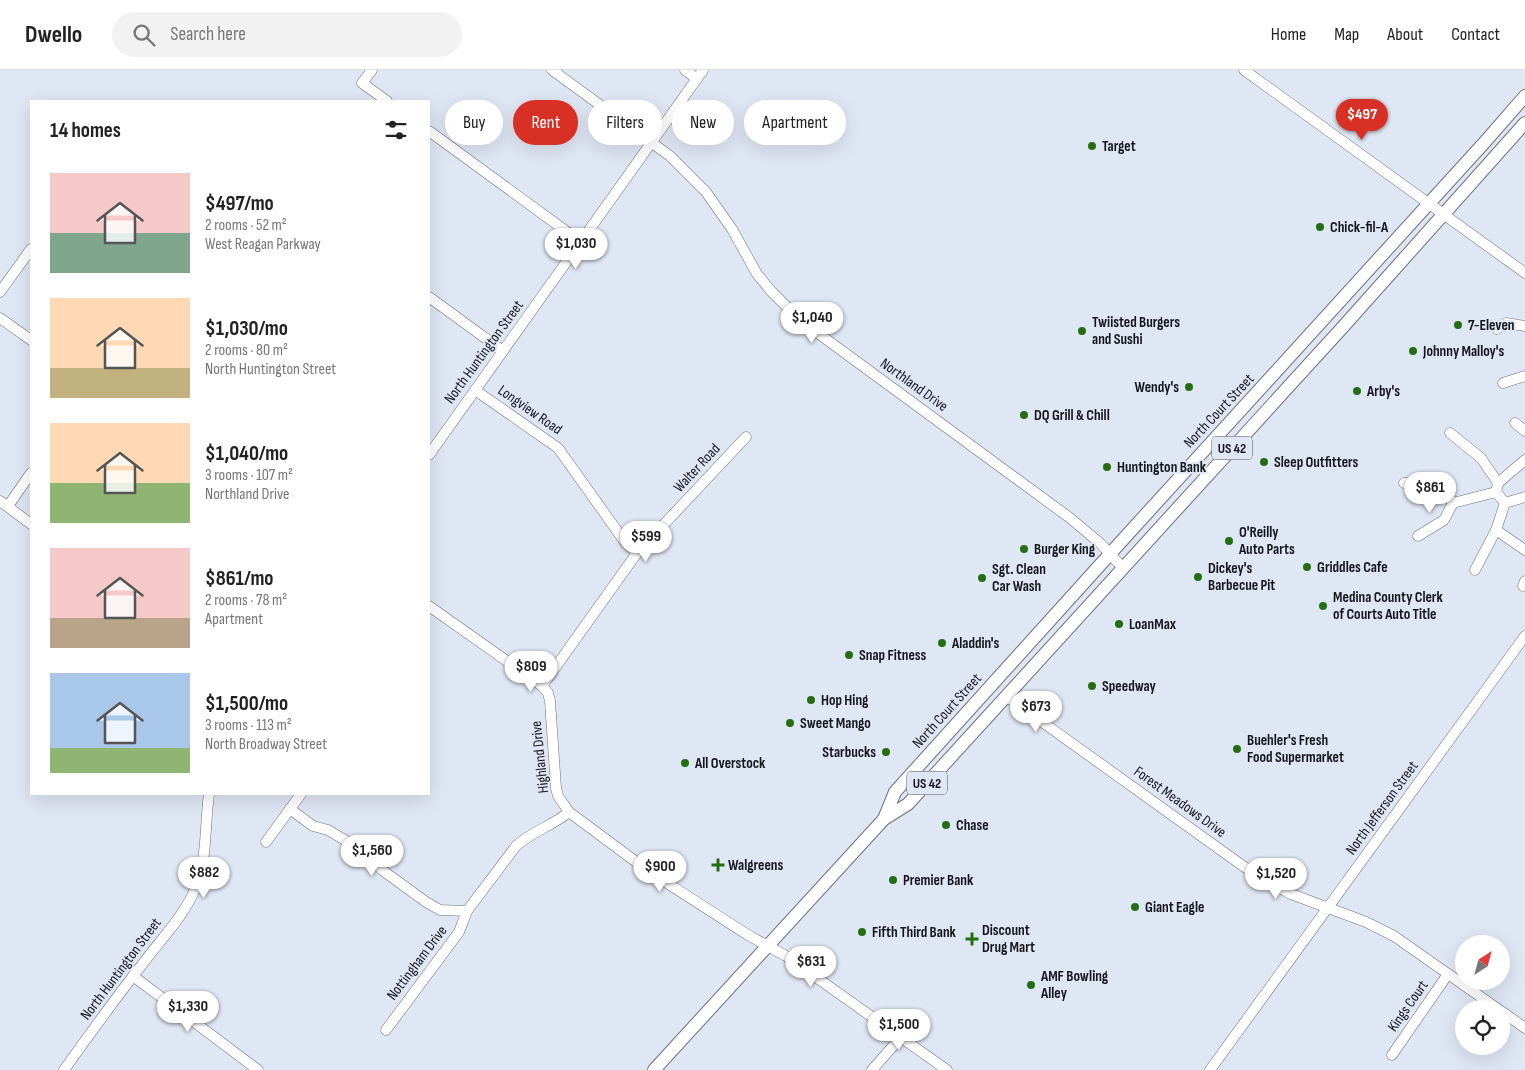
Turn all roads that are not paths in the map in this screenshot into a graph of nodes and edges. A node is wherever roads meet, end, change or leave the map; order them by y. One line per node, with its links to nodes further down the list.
1 (552, 70): 8 (street, Northland Drive)
2 (686, 70): 5 (street)
3 (1244, 70): 14 (street)
4 (370, 71): 7 (street)
5 (700, 74): 10 (street, North Huntington Street)
6 (1525, 96): 14 (main road, North Court Street / US 42)
7 (386, 100)
8 (593, 100)
9 (1525, 123): 15 (main road, North Court Street / US 42)
10 (662, 129)
11 (430, 133): 16 (street)
12 (651, 145): 16 (street, North Huntington Street)
13 (654, 145): 47 (street, Northland Drive)
14 (1429, 204): 15 (street); 47 (main road, North Court Street / US 42)
15 (1443, 215): 18 (street); 48 (main road, North Court Street / US 42)
16 (581, 242): 25 (street, North Huntington Street)
17 (30, 249): 19 (street)
18 (1525, 273)
19 (0, 292)
20 (430, 298): 25 (street)
21 (0, 318): 24 (street)
22 (1525, 326): 23 (street)
23 (1497, 329)
24 (30, 339)
25 (503, 351): 28 (street, North Huntington Street)
26 (1525, 376): 27 (street)
27 (1503, 383)
28 (475, 390): 33 (street, North Huntington Street); 46 (street, Longview Road)
29 (1515, 423): 30 (street)
30 (1525, 431)
31 (1450, 433): 37 (street)
32 (746, 437): 46 (street, Walter Road)
33 (430, 454)
34 (1525, 460): 37 (street)
35 (30, 474): 39 (street)
36 (1404, 483): 40 (street)
37 (1497, 488): 40 (street); 41 (street)
38 (1525, 497): 41 (street)
39 (4, 503): 42 (street)
40 (1453, 503): 44 (street)
41 (1505, 503): 43 (street)
42 (30, 523)
43 (1496, 530): 45 (street); 49 (street)
44 (1418, 536)
45 (1525, 550)
46 (637, 553): 52 (street, Walter Road)
47 (1110, 554): 48 (street, Northland Drive); 58 (main road, North Court Street / US 42)
48 (1123, 568): 53 (main road, North Court Street / US 42)
49 (1475, 570)
50 (430, 607): 52 (street)
51 (1525, 636): 60 (street, North Jefferson Street)
52 (542, 686): 57 (street, Highland Drive)
53 (1006, 696): 58 (main road, North Court Street / US 42); 60 (street, Forest Meadows Drive)
54 (208, 795): 64 (street, North Huntington Street)
55 (300, 795): 56 (street)
56 (290, 809): 59 (street); 61 (street, Nottingham Drive)
57 (569, 812): 61 (street, Nottingham Drive); 62 (street)
58 (884, 819): 62 (main road, North Court Street / US 42)
59 (266, 842)
60 (1328, 908): 63 (street, Forest Meadows Drive); 76 (street, North Jefferson Street)
61 (467, 911): 68 (street, Nottingham Drive)
62 (768, 946): 69 (street); 73 (main road, North Court Street / US 42)
63 (1448, 974): 65 (street, Forest Meadows Drive); 70 (street, Kings Court)
64 (133, 976): 71 (street, North Huntington Street); 72 (street)
65 (1485, 1000)
66 (1510, 1017): 67 (street)
67 (1525, 1028)
68 (386, 1030)
69 (901, 1037): 74 (street); 75 (street)
70 (1392, 1055)
71 (64, 1070)
72 (258, 1070)
73 (654, 1070)
74 (872, 1070)
75 (946, 1070)
76 (1210, 1070)

